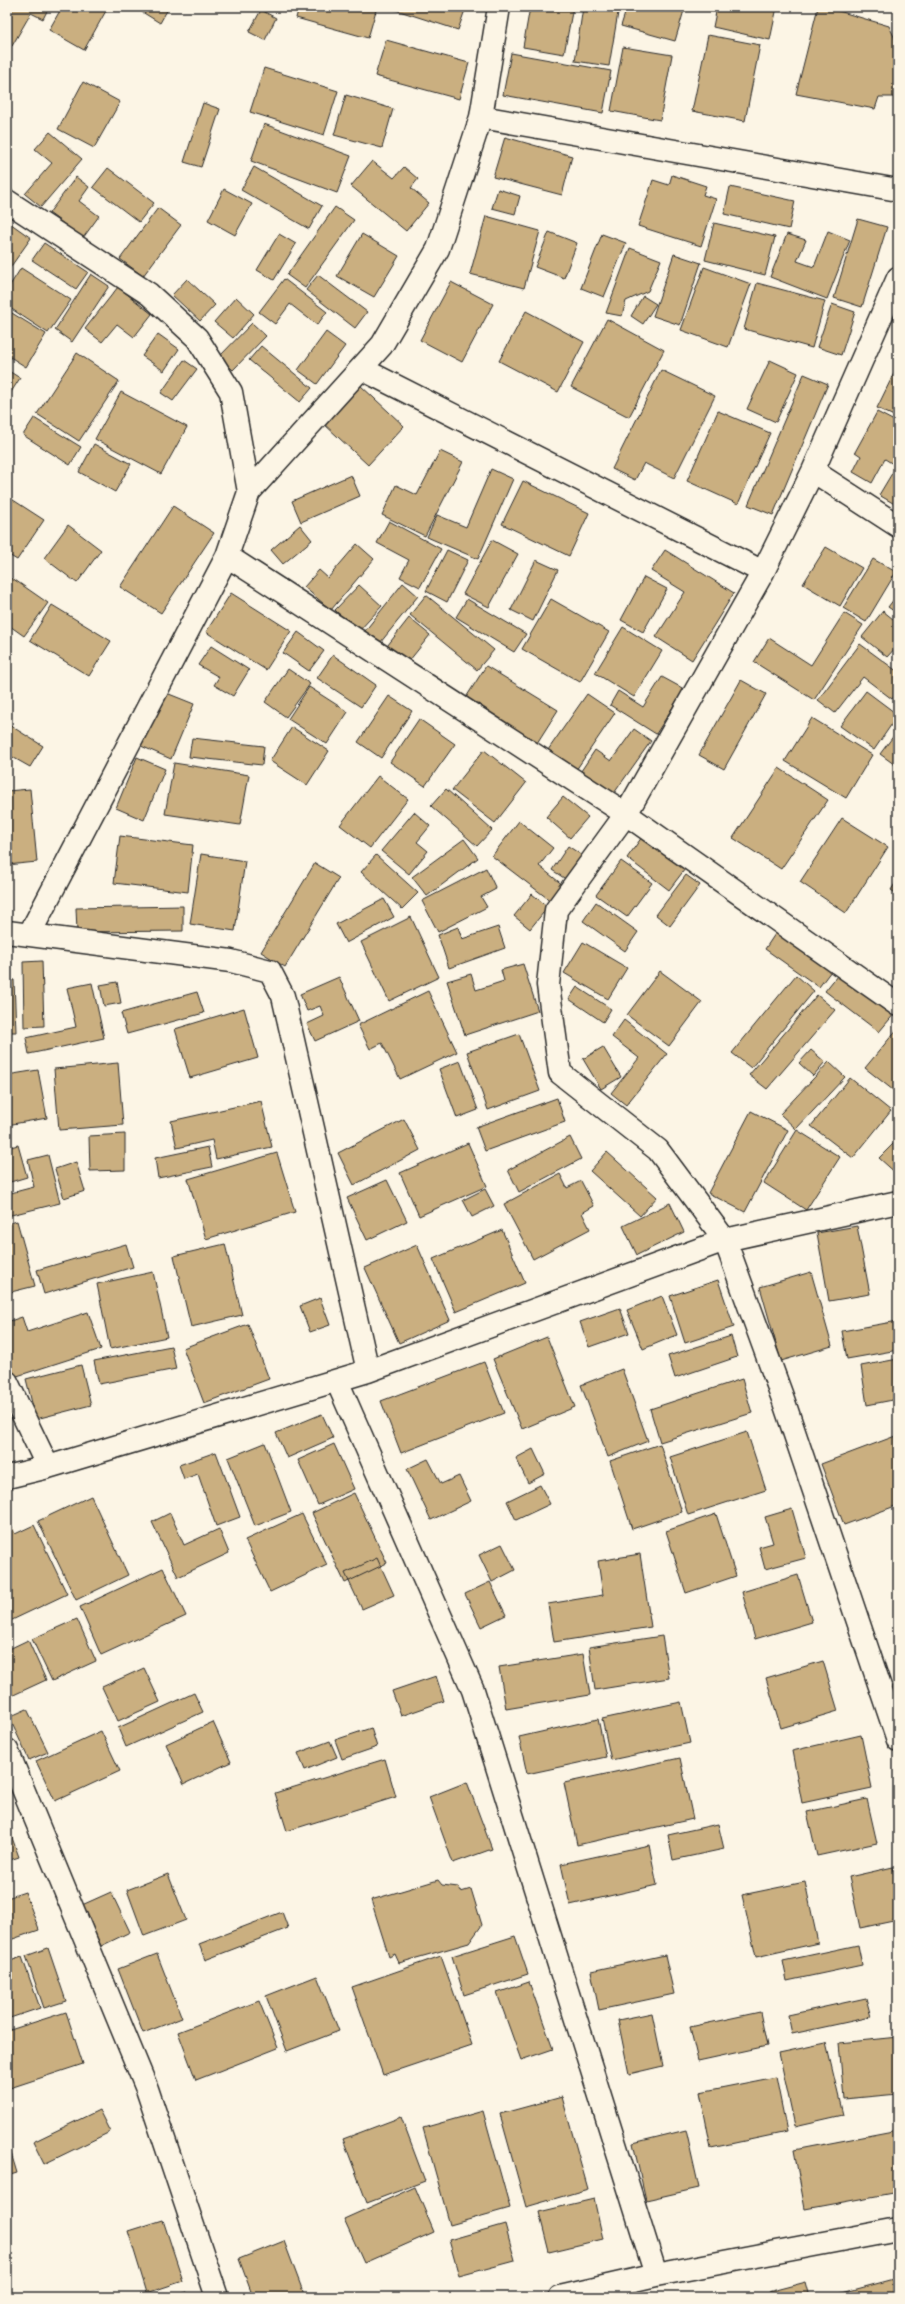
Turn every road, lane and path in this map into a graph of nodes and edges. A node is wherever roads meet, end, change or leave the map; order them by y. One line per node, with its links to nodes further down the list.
1 (498, 7): 2 (street)
2 (481, 117): 3 (street); 6 (street)
3 (898, 190)
4 (7, 201): 8 (street)
5 (898, 278): 7 (street)
6 (362, 369): 8 (street); 11 (street)
7 (813, 471): 9 (street); 11 (street)
8 (249, 492): 10 (street)
9 (898, 526)
10 (226, 556): 12 (street); 14 (street)
11 (763, 572): 12 (street)
12 (626, 814): 15 (street); 17 (street)
13 (7, 932): 14 (street)
14 (29, 935): 18 (street)
15 (898, 1005)
16 (898, 1202): 17 (street)
17 (725, 1240): 18 (street); 23 (street)
18 (368, 1371): 19 (street)
19 (336, 1381): 21 (street); 26 (street)
20 (7, 1382): 21 (street)
21 (48, 1467): 22 (street)
22 (7, 1477)
23 (898, 1740)
24 (7, 1750): 28 (street)
25 (898, 2229): 26 (street)
26 (656, 2275): 27 (street)
27 (590, 2294): 29 (street)
28 (217, 2297)
29 (560, 2297)

